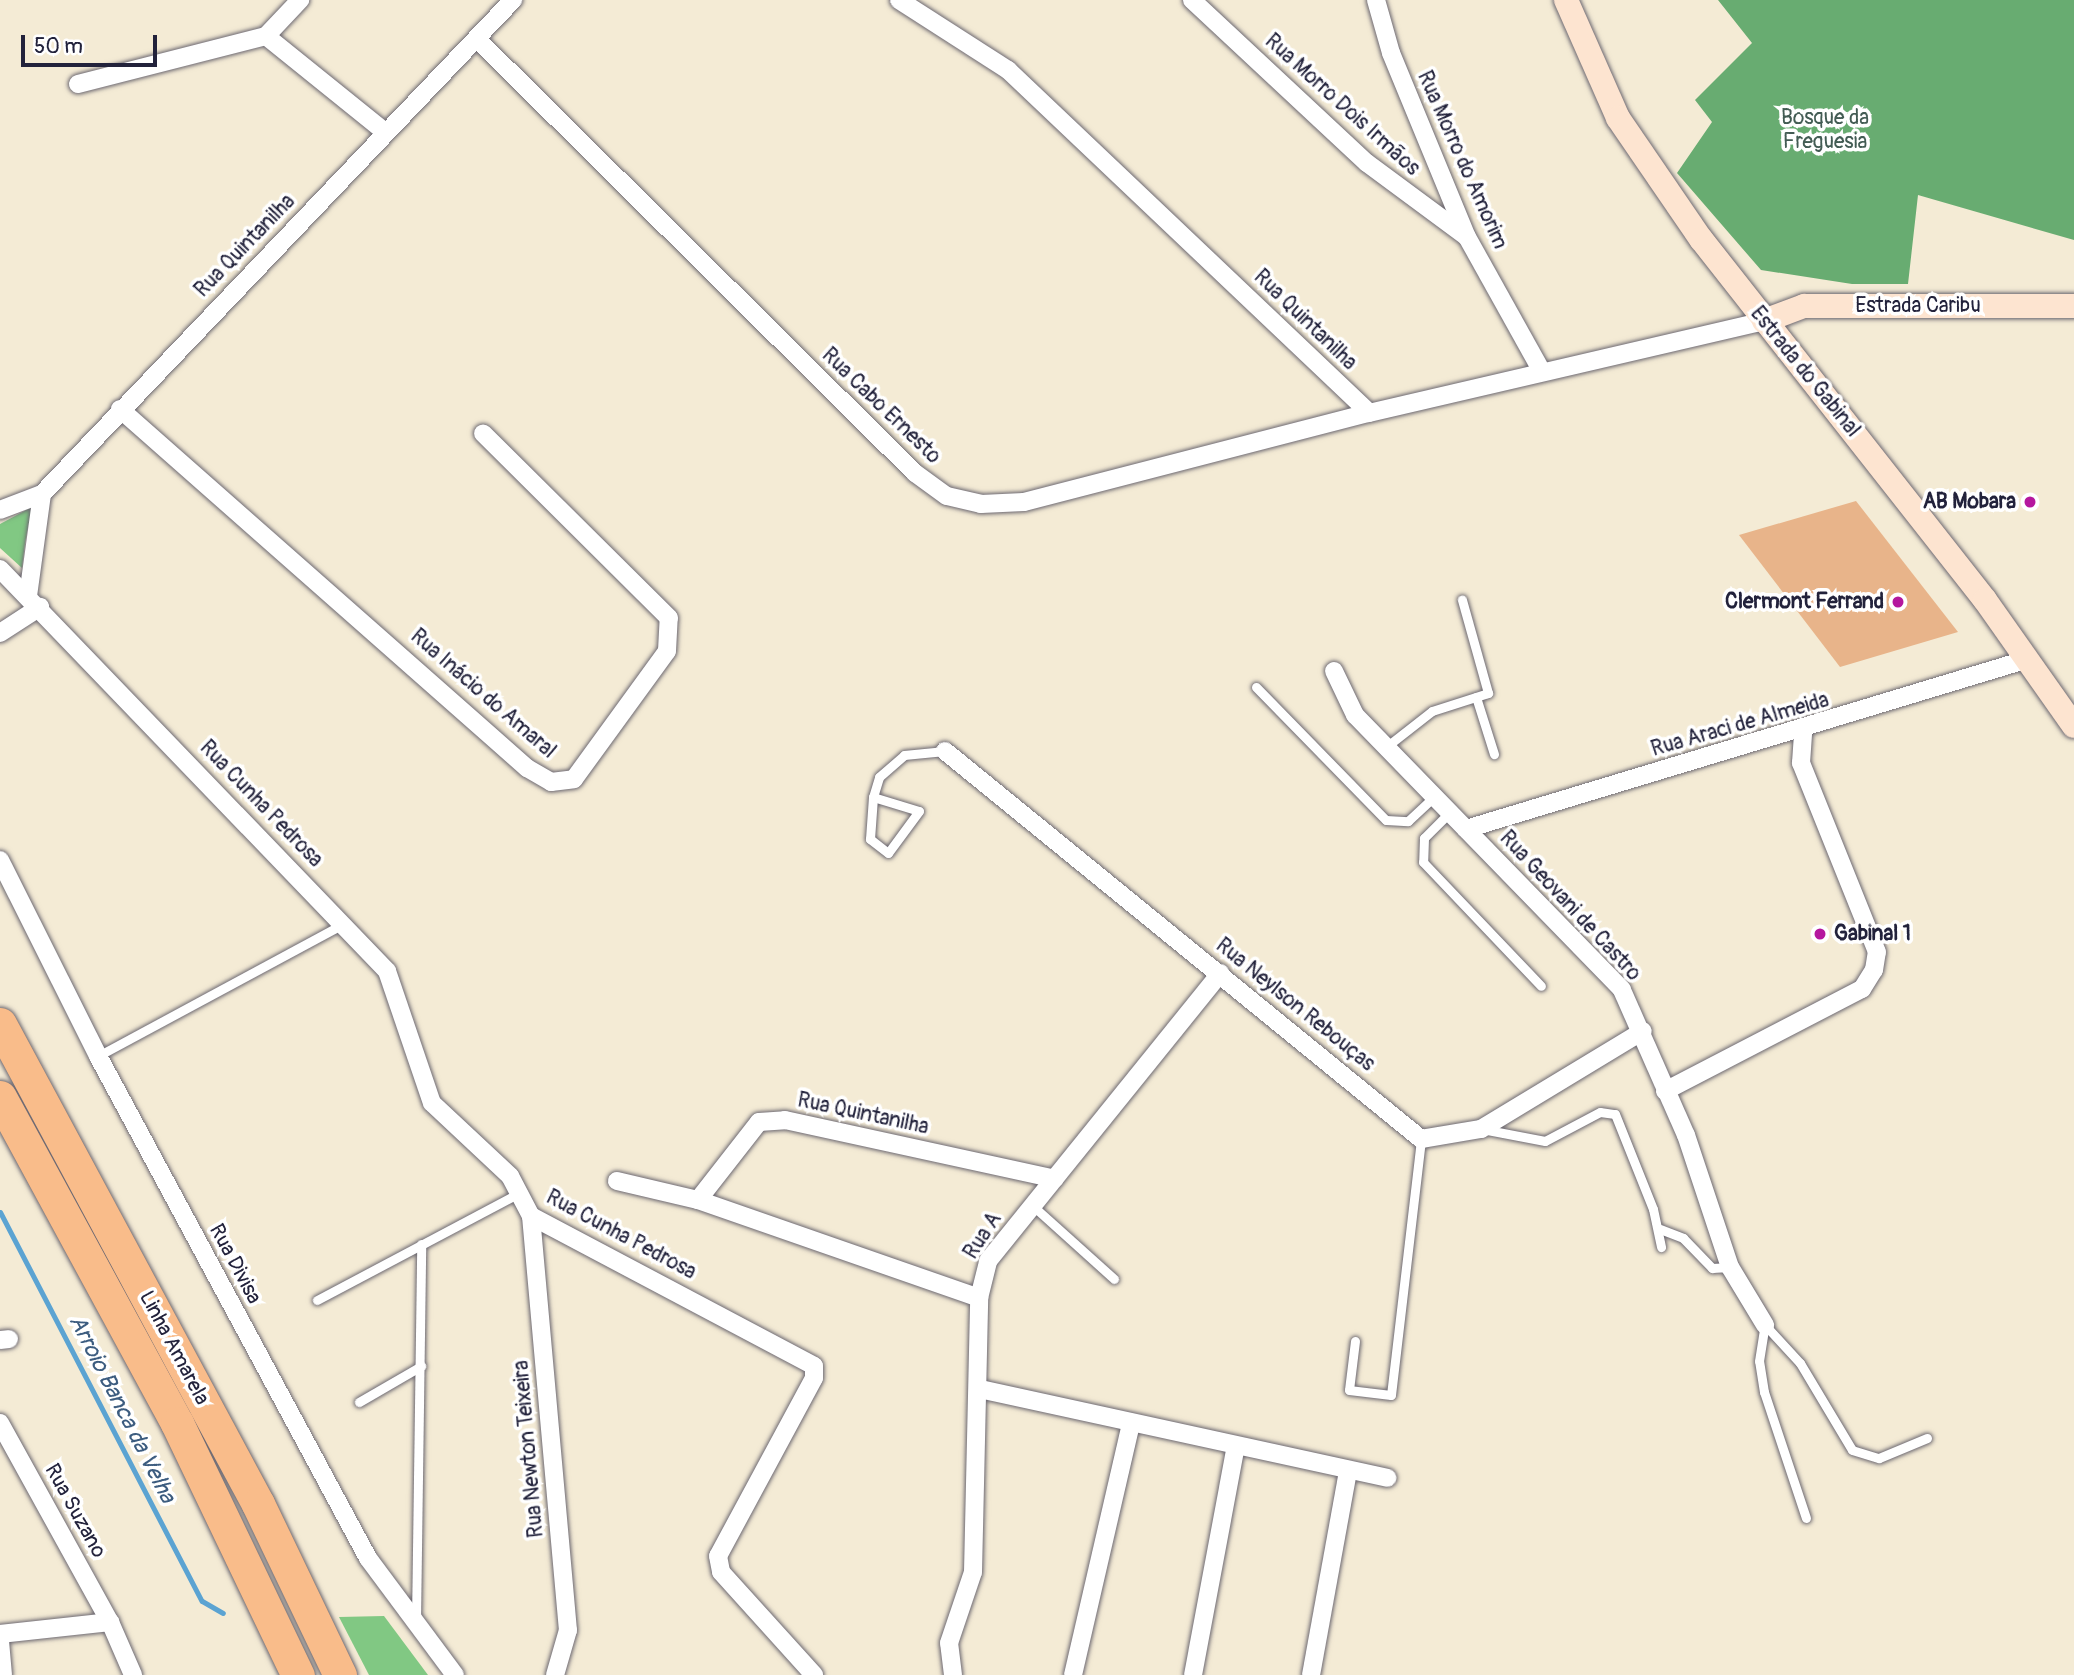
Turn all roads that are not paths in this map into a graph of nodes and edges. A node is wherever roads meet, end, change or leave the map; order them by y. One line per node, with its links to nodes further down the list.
1 (300, 0): 7 (street)
2 (513, 0): 8 (street, Rua Quintanilha)
3 (899, 0): 16 (street, Rua Quintanilha)
4 (1192, 0): 11 (street, Rua Morro Dois Irmãos)
5 (1376, 0): 11 (street, Rua Morro do Amorim)
6 (1566, 0): 13 (main road, Estrada do Gabinal)
7 (266, 36): 9 (street); 10 (street)
8 (477, 39): 10 (street, Rua Quintanilha); 16 (street, Rua Cabo Ernesto)
9 (78, 84)
10 (385, 132): 15 (street, Rua Quintanilha)
11 (1467, 237): 14 (street, Rua Morro do Amorim)
12 (2074, 306): 13 (main road, Estrada Caribu)
13 (1764, 321): 14 (street); 24 (main road, Estrada do Gabinal)
14 (1541, 370): 16 (street)
15 (120, 409): 17 (street, Rua Inácio do Amaral); 18 (street, Rua Quintanilha)
16 (1369, 413)
17 (483, 433)
18 (42, 494): 19 (street, Rua Quintanilha); 22 (street)
19 (0, 510)
20 (0, 569): 22 (street, Rua Cunha Pedrosa)
21 (1462, 600): 27 (lane)
22 (34, 602): 23 (street); 40 (street, Rua Cunha Pedrosa)
23 (0, 633)
24 (2025, 660): 28 (main road, Estrada do Gabinal); 29 (street, Rua Araci de Almeida)
25 (1334, 671): 31 (street, Rua Geovani de Castro)
26 (1256, 687): 35 (lane)
27 (1476, 697): 31 (lane); 33 (lane)
28 (2074, 726)
29 (1803, 731): 30 (street, Rua Araci de Almeida); 34 (street)
30 (1768, 742): 34 (street); 38 (street, Rua Araci de Almeida)
31 (1386, 747): 35 (street, Rua Geovani de Castro)
32 (945, 751): 36 (lane); 41 (street, Rua Neylson Rebouças)
33 (1494, 754)
34 (1801, 763): 46 (street)
35 (1435, 796): 37 (street, Rua Geovani de Castro)
36 (873, 797): 36 (lane)
37 (1450, 812): 38 (street, Rua Geovani de Castro); 42 (lane)
38 (1466, 829): 44 (street, Rua Geovani de Castro)
39 (0, 860): 45 (street, Rua Divisa)
40 (345, 923): 45 (lane); 52 (street, Rua Cunha Pedrosa)
41 (1220, 973): 49 (street, Rua Neylson Rebouças); 50 (street, Rua A)
42 (1541, 986)
43 (0, 1024): 84 (highway, Linha Amarela)
44 (1643, 1031): 46 (street, Rua Geovani de Castro); 48 (street)
45 (98, 1056): 76 (street, Rua Divisa)
46 (1665, 1091): 59 (street, Rua Geovani de Castro)
47 (0, 1097): 83 (highway, Linha Amarela)
48 (1481, 1129): 49 (street); 56 (lane)
49 (1421, 1139): 64 (lane)
50 (1055, 1179): 53 (street, Rua Quintanilha); 54 (street, Rua A)
51 (617, 1181): 53 (street)
52 (519, 1193): 55 (street, Rua Cunha Pedrosa); 57 (lane)
53 (698, 1200): 61 (street)
54 (1033, 1206): 60 (lane); 61 (street, Rua A)
55 (531, 1216): 86 (street, Rua Newton Teixeira); 87 (street, Rua Cunha Pedrosa)
56 (1660, 1229): 58 (lane); 59 (lane)
57 (421, 1244): 62 (lane); 65 (lane)
58 (1661, 1247)
59 (1730, 1267): 63 (street, Rua Geovani de Castro)
60 (1114, 1279)
61 (979, 1298): 66 (street, Rua A)
62 (317, 1300)
63 (1765, 1325): 70 (lane); 74 (lane)
64 (1355, 1341)
65 (421, 1366): 67 (lane); 76 (lane)
66 (980, 1389): 69 (street); 88 (street, Rua A)
67 (359, 1402)
68 (0, 1423): 75 (street, Rua Suzano)
69 (1130, 1424): 71 (street); 89 (street)
70 (1927, 1438)
71 (1236, 1446): 72 (street); 90 (street)
72 (1348, 1471): 73 (street); 91 (street)
73 (1387, 1478)
74 (1806, 1518)
75 (110, 1622): 77 (street); 79 (street, Rua Suzano)
76 (415, 1627): 85 (street, Rua Divisa)
77 (0, 1634)
78 (0, 1641): 80 (street)
79 (116, 1647): 81 (street); 82 (street, Rua Suzano)
80 (3, 1675)
81 (119, 1675)
82 (133, 1675)
83 (298, 1675)
84 (340, 1675)
85 (455, 1675)
86 (555, 1675)
87 (814, 1675)
88 (953, 1675)
89 (1073, 1675)
90 (1193, 1675)
91 (1311, 1675)

